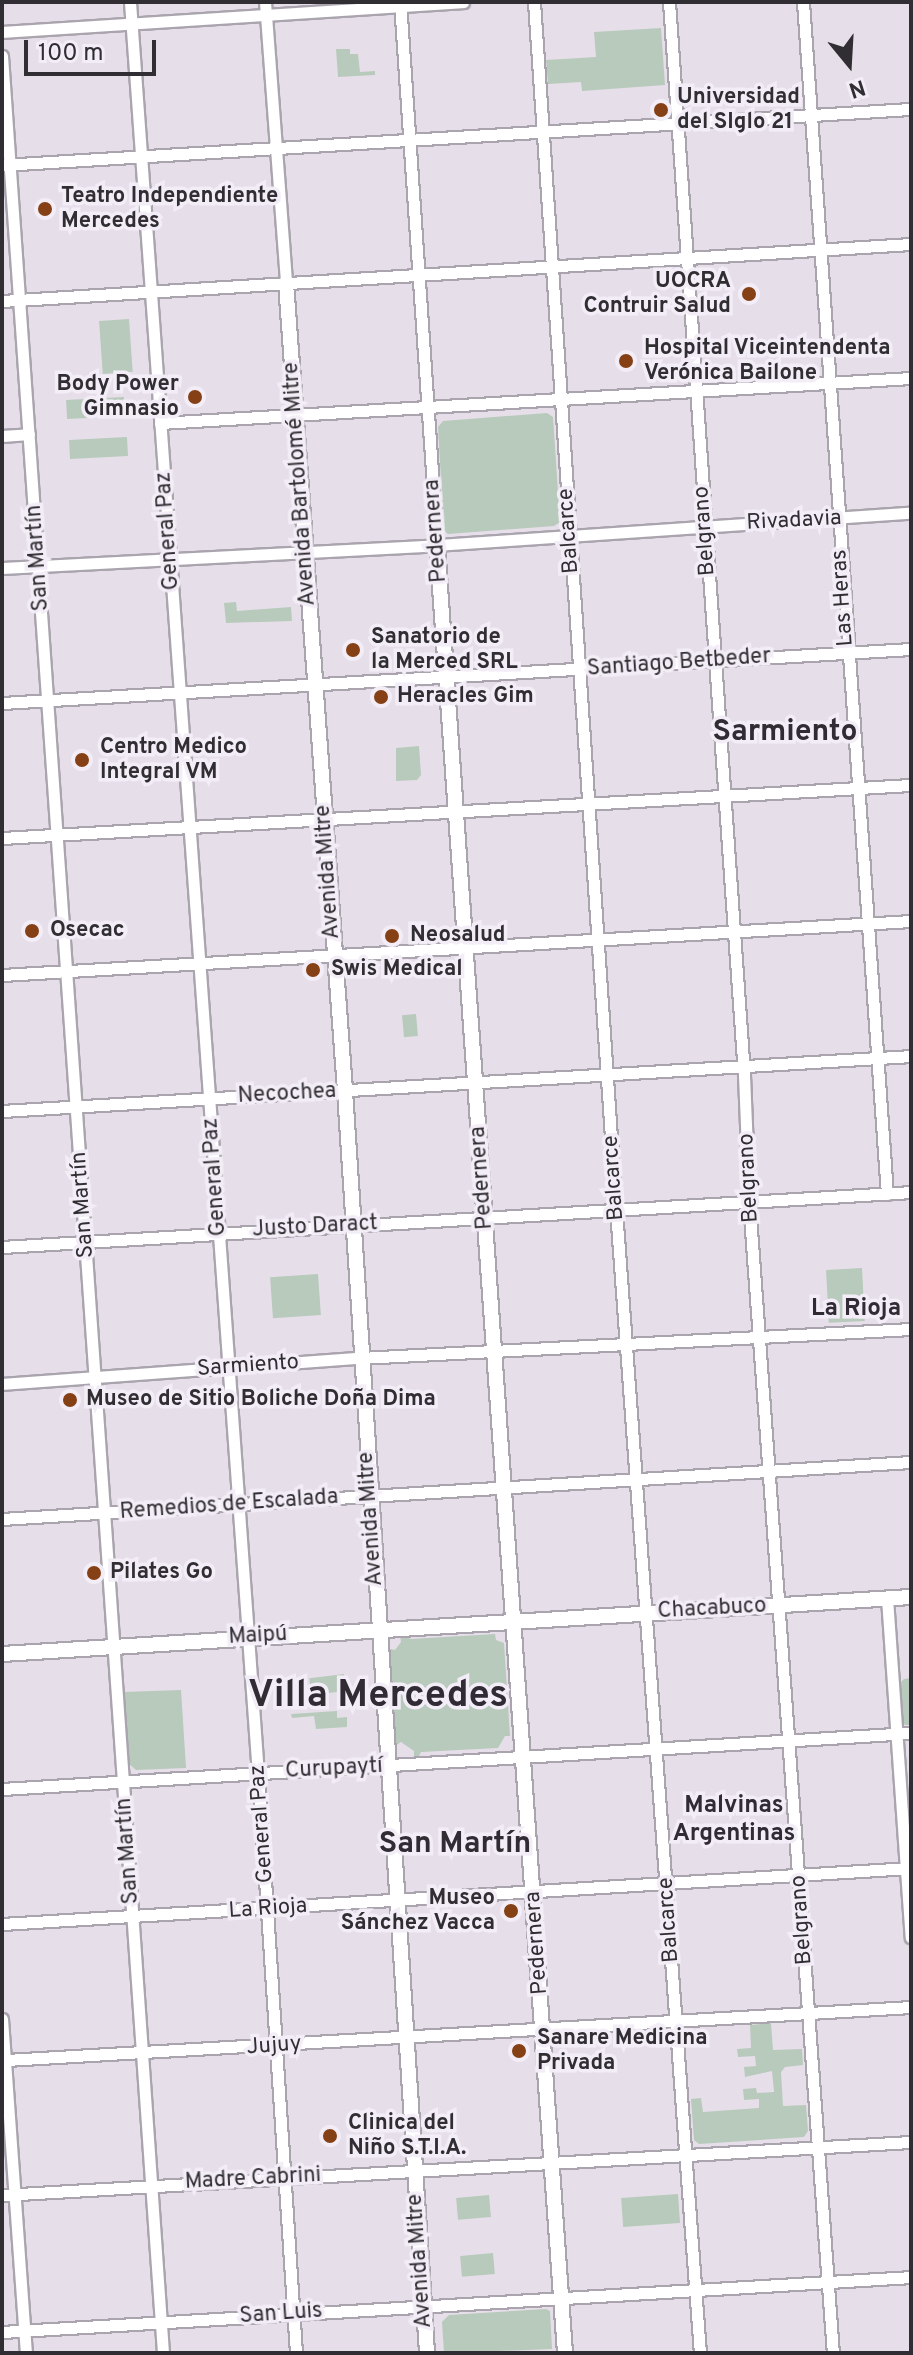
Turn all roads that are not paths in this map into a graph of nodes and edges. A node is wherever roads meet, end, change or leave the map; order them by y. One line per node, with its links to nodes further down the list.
1 (130, 2): 9 (street, General Paz)
2 (265, 2): 8 (street)
3 (463, 2): 7 (street)
4 (534, 2): 15 (street, Balcarce)
5 (669, 2): 14 (street, Belgrano)
6 (803, 2): 13 (street, Las Heras)
7 (400, 4): 8 (street); 16 (street, Pedernera)
8 (266, 15): 9 (street); 17 (street)
9 (131, 25): 10 (street); 18 (street, General Paz)
10 (2, 32)
11 (2, 56): 19 (street, San Martín)
12 (911, 109): 13 (street)
13 (811, 115): 14 (street); 21 (street, Las Heras)
14 (677, 123): 15 (street); 22 (street, Belgrano)
15 (542, 130): 16 (street); 23 (street, Balcarce)
16 (409, 138): 17 (street); 24 (street, Pedernera)
17 (276, 148): 18 (street); 25 (street)
18 (141, 158): 19 (street); 26 (street, General Paz)
19 (6, 165): 27 (street, San Martín)
20 (911, 244): 21 (street)
21 (821, 250): 22 (street); 30 (street, Las Heras)
22 (686, 258): 23 (street); 31 (street, Belgrano)
23 (551, 267): 24 (street); 32 (street, Balcarce)
24 (418, 275): 25 (street); 33 (street, Pedernera)
25 (286, 283): 26 (street); 34 (street, Avenida Bartolomé Mitre)
26 (151, 291): 27 (street); 35 (street, General Paz)
27 (19, 299): 28 (street); 36 (street, San Martín)
28 (2, 301)
29 (911, 378): 30 (street)
30 (829, 383): 31 (street); 39 (street, Las Heras)
31 (695, 392): 32 (street); 40 (street, Belgrano)
32 (560, 400): 33 (street); 41 (street, Balcarce)
33 (428, 409): 34 (street); 42 (street, Pedernera)
34 (296, 416): 35 (street); 43 (street, Avenida Bartolomé Mitre)
35 (160, 423): 44 (street, General Paz)
36 (29, 434): 37 (street); 45 (street, San Martín)
37 (2, 436)
38 (911, 513): 39 (street, Rivadavia)
39 (838, 519): 40 (street, Rivadavia); 48 (street, Las Heras)
40 (705, 527): 41 (street, Rivadavia); 49 (street, Belgrano)
41 (570, 535): 42 (street, Rivadavia); 50 (street, Balcarce)
42 (437, 545): 43 (street, Rivadavia); 51 (street, Pedernera)
43 (305, 552): 44 (street, Rivadavia); 52 (street, Avenida Bartolomé Mitre)
44 (169, 559): 45 (street, Rivadavia); 53 (street, General Paz)
45 (38, 566): 46 (street, Rivadavia); 54 (street, San Martín)
46 (2, 568)
47 (911, 649): 48 (street, Santiago Betbeder)
48 (847, 652): 49 (street, Santiago Betbeder); 57 (street, Las Heras)
49 (715, 660): 50 (street, Santiago Betbeder); 58 (street, Belgrano)
50 (579, 669): 51 (street, Santiago Betbeder); 59 (street, Balcarce)
51 (447, 678): 52 (street, Santiago Betbeder); 60 (street, Pedernera)
52 (314, 684): 53 (street, Santiago Betbeder); 61 (street, Avenida Mitre)
53 (180, 693): 54 (street, Santiago Betbeder); 62 (street, General Paz)
54 (48, 701): 55 (street, Santiago Betbeder); 63 (street, San Martín)
55 (2, 703)
56 (911, 785): 57 (street)
57 (856, 789): 58 (street); 66 (street, Las Heras)
58 (725, 797): 59 (street); 67 (street, Belgrano)
59 (589, 805): 60 (street); 68 (street, Balcarce)
60 (457, 813): 61 (street); 69 (street, Pedernera)
61 (325, 820): 62 (street); 70 (street, Avenida Mitre)
62 (189, 826): 63 (street); 71 (street, General Paz)
63 (57, 834): 64 (street); 72 (street, San Martín)
64 (2, 838)
65 (911, 921): 66 (street)
66 (866, 924): 67 (street); 75 (street, Las Heras)
67 (734, 931): 68 (street); 76 (street, Belgrano)
68 (599, 939): 69 (street); 77 (street, Balcarce)
69 (466, 947): 70 (street); 78 (street, Pedernera)
70 (334, 957): 71 (street); 79 (street, Avenida Mitre)
71 (199, 963): 72 (street); 80 (street, General Paz)
72 (67, 971): 73 (street); 81 (street, San Martín)
73 (2, 975)
74 (911, 1056): 75 (street, Necochea)
75 (876, 1058): 76 (street, Necochea); 84 (street, Las Heras)
76 (743, 1066): 77 (street, Necochea); 85 (street, Belgrano)
77 (608, 1074): 78 (street, Necochea); 86 (street, Balcarce)
78 (475, 1082): 79 (street, Necochea); 87 (street, Pedernera)
79 (345, 1091): 80 (street, Necochea); 88 (street, Avenida Mitre)
80 (209, 1098): 81 (street, Necochea); 89 (street, General Paz)
81 (76, 1107): 82 (street, Necochea); 90 (street, San Martín)
82 (2, 1111)
83 (911, 1192): 84 (street, Justo Daract)
84 (887, 1194): 85 (street, Justo Daract)
85 (749, 1202): 86 (street, Justo Daract); 93 (street, Belgrano)
86 (616, 1210): 87 (street, Justo Daract); 94 (street, Balcarce)
87 (484, 1217): 88 (street, Justo Daract); 95 (street, Pedernera)
88 (353, 1224): 89 (street, Justo Daract); 96 (street, Avenida Mitre)
89 (219, 1233): 90 (street, Justo Daract); 97 (street, General Paz)
90 (85, 1241): 91 (street, Justo Daract); 98 (street, San Martín)
91 (2, 1247)
92 (911, 1329): 93 (street, Sarmiento)
93 (760, 1338): 94 (street, Sarmiento); 101 (street, Belgrano)
94 (628, 1345): 95 (street, Sarmiento); 102 (street, Balcarce)
95 (494, 1353): 96 (street, Sarmiento); 103 (street, Pedernera)
96 (360, 1358): 97 (street, Sarmiento); 104 (street, Avenida Mitre)
97 (229, 1368): 98 (street, Sarmiento); 105 (street, General Paz)
98 (95, 1376): 99 (street, Sarmiento); 106 (street, San Martín)
99 (2, 1384)
100 (911, 1462): 101 (street, Remedios de Escalada)
101 (770, 1471): 102 (street, Remedios de Escalada); 110 (street, Belgrano)
102 (638, 1477): 103 (street, Remedios de Escalada); 111 (street, Balcarce)
103 (503, 1487): 104 (street, Remedios de Escalada); 112 (street, Pedernera)
104 (369, 1495): 105 (street, Remedios de Escalada); 113 (street, Avenida Mitre)
105 (239, 1504): 106 (street, Remedios de Escalada); 114 (street, General Paz)
106 (105, 1513): 107 (street, Remedios de Escalada); 115 (street, San Martín)
107 (2, 1519)
108 (911, 1597): 109 (street, Chacabuco)
109 (887, 1598): 110 (street, Chacabuco); 118 (street)
110 (781, 1605): 111 (street, Chacabuco); 119 (street, Belgrano)
111 (648, 1613): 112 (street, Chacabuco); 120 (street, Balcarce)
112 (513, 1621): 113 (street, Maipú); 121 (street, Pedernera)
113 (378, 1630): 114 (street, Maipú); 122 (street, Avenida Mitre)
114 (248, 1637): 115 (street, Maipú); 123 (street, General Paz)
115 (114, 1646): 116 (street, Maipú); 124 (street, San Martín)
116 (2, 1654)
117 (911, 1733): 118 (street, Curupaytí)
118 (897, 1734): 119 (street, Curupaytí); 126 (street)
119 (789, 1740): 120 (street, Curupaytí); 127 (street, Belgrano)
120 (658, 1748): 121 (street, Curupaytí); 128 (street, Balcarce)
121 (523, 1756): 122 (street, Curupaytí); 129 (street, Pedernera)
122 (387, 1765): 123 (street, Curupaytí); 130 (street, Avenida Mitre)
123 (258, 1773): 124 (street, Curupaytí); 131 (street, General Paz)
124 (123, 1780): 125 (street, Curupaytí); 132 (street, San Martín)
125 (2, 1789)
126 (909, 1869): 127 (street, La Rioja); 134 (street)
127 (799, 1875): 128 (street, La Rioja); 136 (street, Belgrano)
128 (666, 1884): 129 (street, La Rioja); 138 (street, Balcarce)
129 (534, 1891): 130 (street, La Rioja); 139 (street, Pedernera)
130 (396, 1900): 131 (street, La Rioja); 140 (street, Avenida Mitre)
131 (267, 1910): 132 (street, La Rioja); 141 (street, General Paz)
132 (133, 1917): 133 (street, La Rioja); 142 (street, San Martín)
133 (2, 1924)
134 (911, 1937)
135 (911, 2007): 136 (street, Jujuy)
136 (808, 2010): 138 (street, Jujuy); 145 (street, Belgrano)
137 (2, 2019): 143 (street)
138 (675, 2019): 139 (street, Jujuy); 146 (street, Balcarce)
139 (543, 2027): 140 (street, Jujuy); 147 (street, Pedernera)
140 (405, 2037): 141 (street, Jujuy); 148 (street, Avenida Mitre)
141 (276, 2046): 142 (street, Jujuy); 149 (street, General Paz)
142 (142, 2054): 143 (street, Jujuy); 150 (street, San Martín)
143 (6, 2060): 151 (street)
144 (911, 2142): 145 (street, Madre Cabrini)
145 (819, 2147): 146 (street, Madre Cabrini); 154 (street, Belgrano)
146 (686, 2153): 147 (street, Madre Cabrini); 155 (street, Balcarce)
147 (553, 2161): 148 (street, Madre Cabrini); 156 (street, Pedernera)
148 (414, 2169): 149 (street, Madre Cabrini); 157 (street, Avenida Mitre)
149 (285, 2177): 150 (street, Madre Cabrini); 158 (street, General Paz)
150 (152, 2185): 151 (street, Madre Cabrini); 159 (street, San Martín)
151 (15, 2194): 152 (street, Madre Cabrini); 160 (street)
152 (2, 2195)
153 (911, 2277): 154 (street, San Luis)
154 (828, 2283): 155 (street, San Luis); 168 (street, Belgrano)
155 (696, 2291): 156 (street, San Luis); 167 (street, Balcarce)
156 (561, 2298): 157 (street, San Luis); 166 (street, Pedernera)
157 (423, 2306): 158 (street, San Luis); 165 (street, Avenida Mitre)
158 (293, 2313): 159 (street, San Luis); 164 (street, General Paz)
159 (161, 2322): 160 (street, San Luis); 163 (street, San Martín)
160 (24, 2331): 161 (street, San Luis); 162 (street)
161 (2, 2332)
162 (26, 2353)
163 (163, 2353)
164 (296, 2353)
165 (427, 2353)
166 (565, 2353)
167 (700, 2353)
168 (833, 2353)

